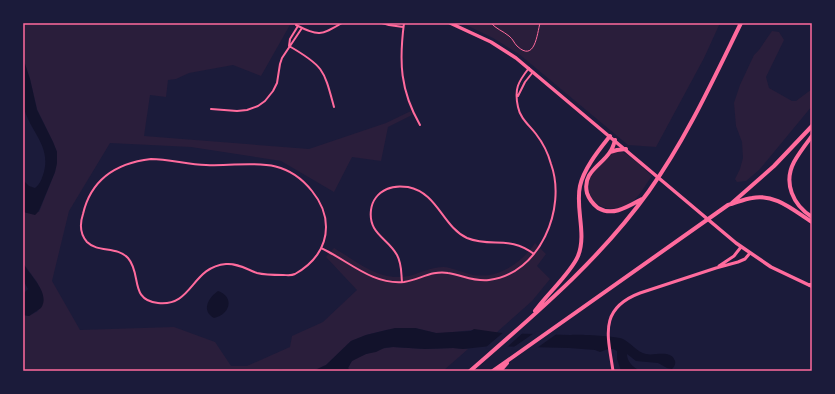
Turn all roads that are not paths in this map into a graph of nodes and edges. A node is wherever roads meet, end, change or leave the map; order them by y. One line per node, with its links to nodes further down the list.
1 (342, 23): 7 (street)
2 (382, 23): 6 (street)
3 (404, 23): 6 (street)
4 (450, 23): 9 (main road)
5 (741, 23): 21 (highway)
6 (403, 27): 14 (street)
7 (302, 28): 8 (street); 8 (street)
8 (289, 46): 12 (street); 13 (street)
9 (529, 68): 10 (main road); 11 (street)
10 (534, 72): 11 (street); 16 (main road)
11 (517, 97): 28 (street)
12 (334, 107)
13 (211, 109)
14 (420, 125)
15 (812, 126): 22 (highway)
16 (610, 136): 18 (main road); 32 (highway)
17 (812, 136): 23 (highway)
18 (615, 140): 19 (main road); 20 (highway)
19 (626, 150): 20 (highway); 25 (main road)
20 (610, 152): 21 (highway)
21 (644, 198): 32 (highway)
22 (728, 205): 24 (highway); 33 (highway)
23 (812, 217)
24 (812, 222)
25 (741, 247): 27 (main road); 29 (main road)
26 (321, 248): 26 (street); 30 (street)
27 (750, 253): 29 (main road); 31 (main road)
28 (534, 254): 30 (street); 30 (street)
29 (716, 268): 37 (main road)
30 (402, 282)
31 (811, 286)
32 (530, 318): 34 (highway)
33 (512, 357): 35 (highway); 36 (highway)
34 (470, 371)
35 (493, 371)
36 (500, 371)
37 (613, 371)

